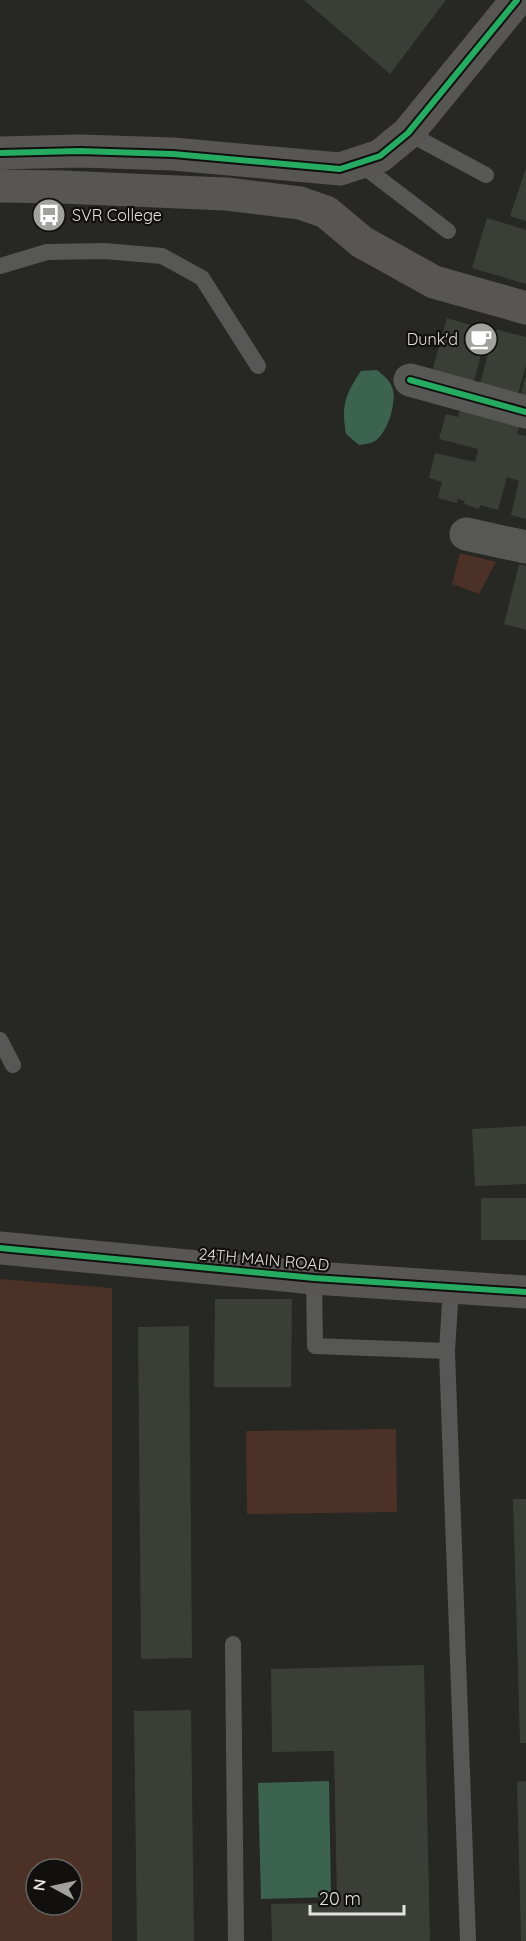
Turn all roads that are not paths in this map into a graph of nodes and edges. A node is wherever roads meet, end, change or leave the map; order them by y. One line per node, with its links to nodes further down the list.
1 (517, 0): 2 (street)
2 (408, 133): 4 (street); 5 (lane)
3 (0, 153): 4 (street)
4 (359, 163): 7 (lane)
5 (486, 175)
6 (0, 186): 9 (street)
7 (448, 231)
8 (0, 266): 10 (lane)
9 (526, 308)
10 (258, 366)
11 (410, 380): 12 (street)
12 (526, 412)
13 (466, 534): 14 (street)
14 (526, 547)
15 (0, 1040): 16 (lane)
16 (14, 1065)
17 (0, 1248): 18 (street, 24TH MAIN ROAD)
18 (314, 1278): 19 (street, 24TH MAIN ROAD); 21 (lane)
19 (452, 1287): 20 (street, 24TH MAIN ROAD); 21 (lane)
20 (526, 1292)
21 (447, 1352): 24 (lane)
22 (233, 1644): 23 (lane)
23 (236, 1941)
24 (468, 1941)

